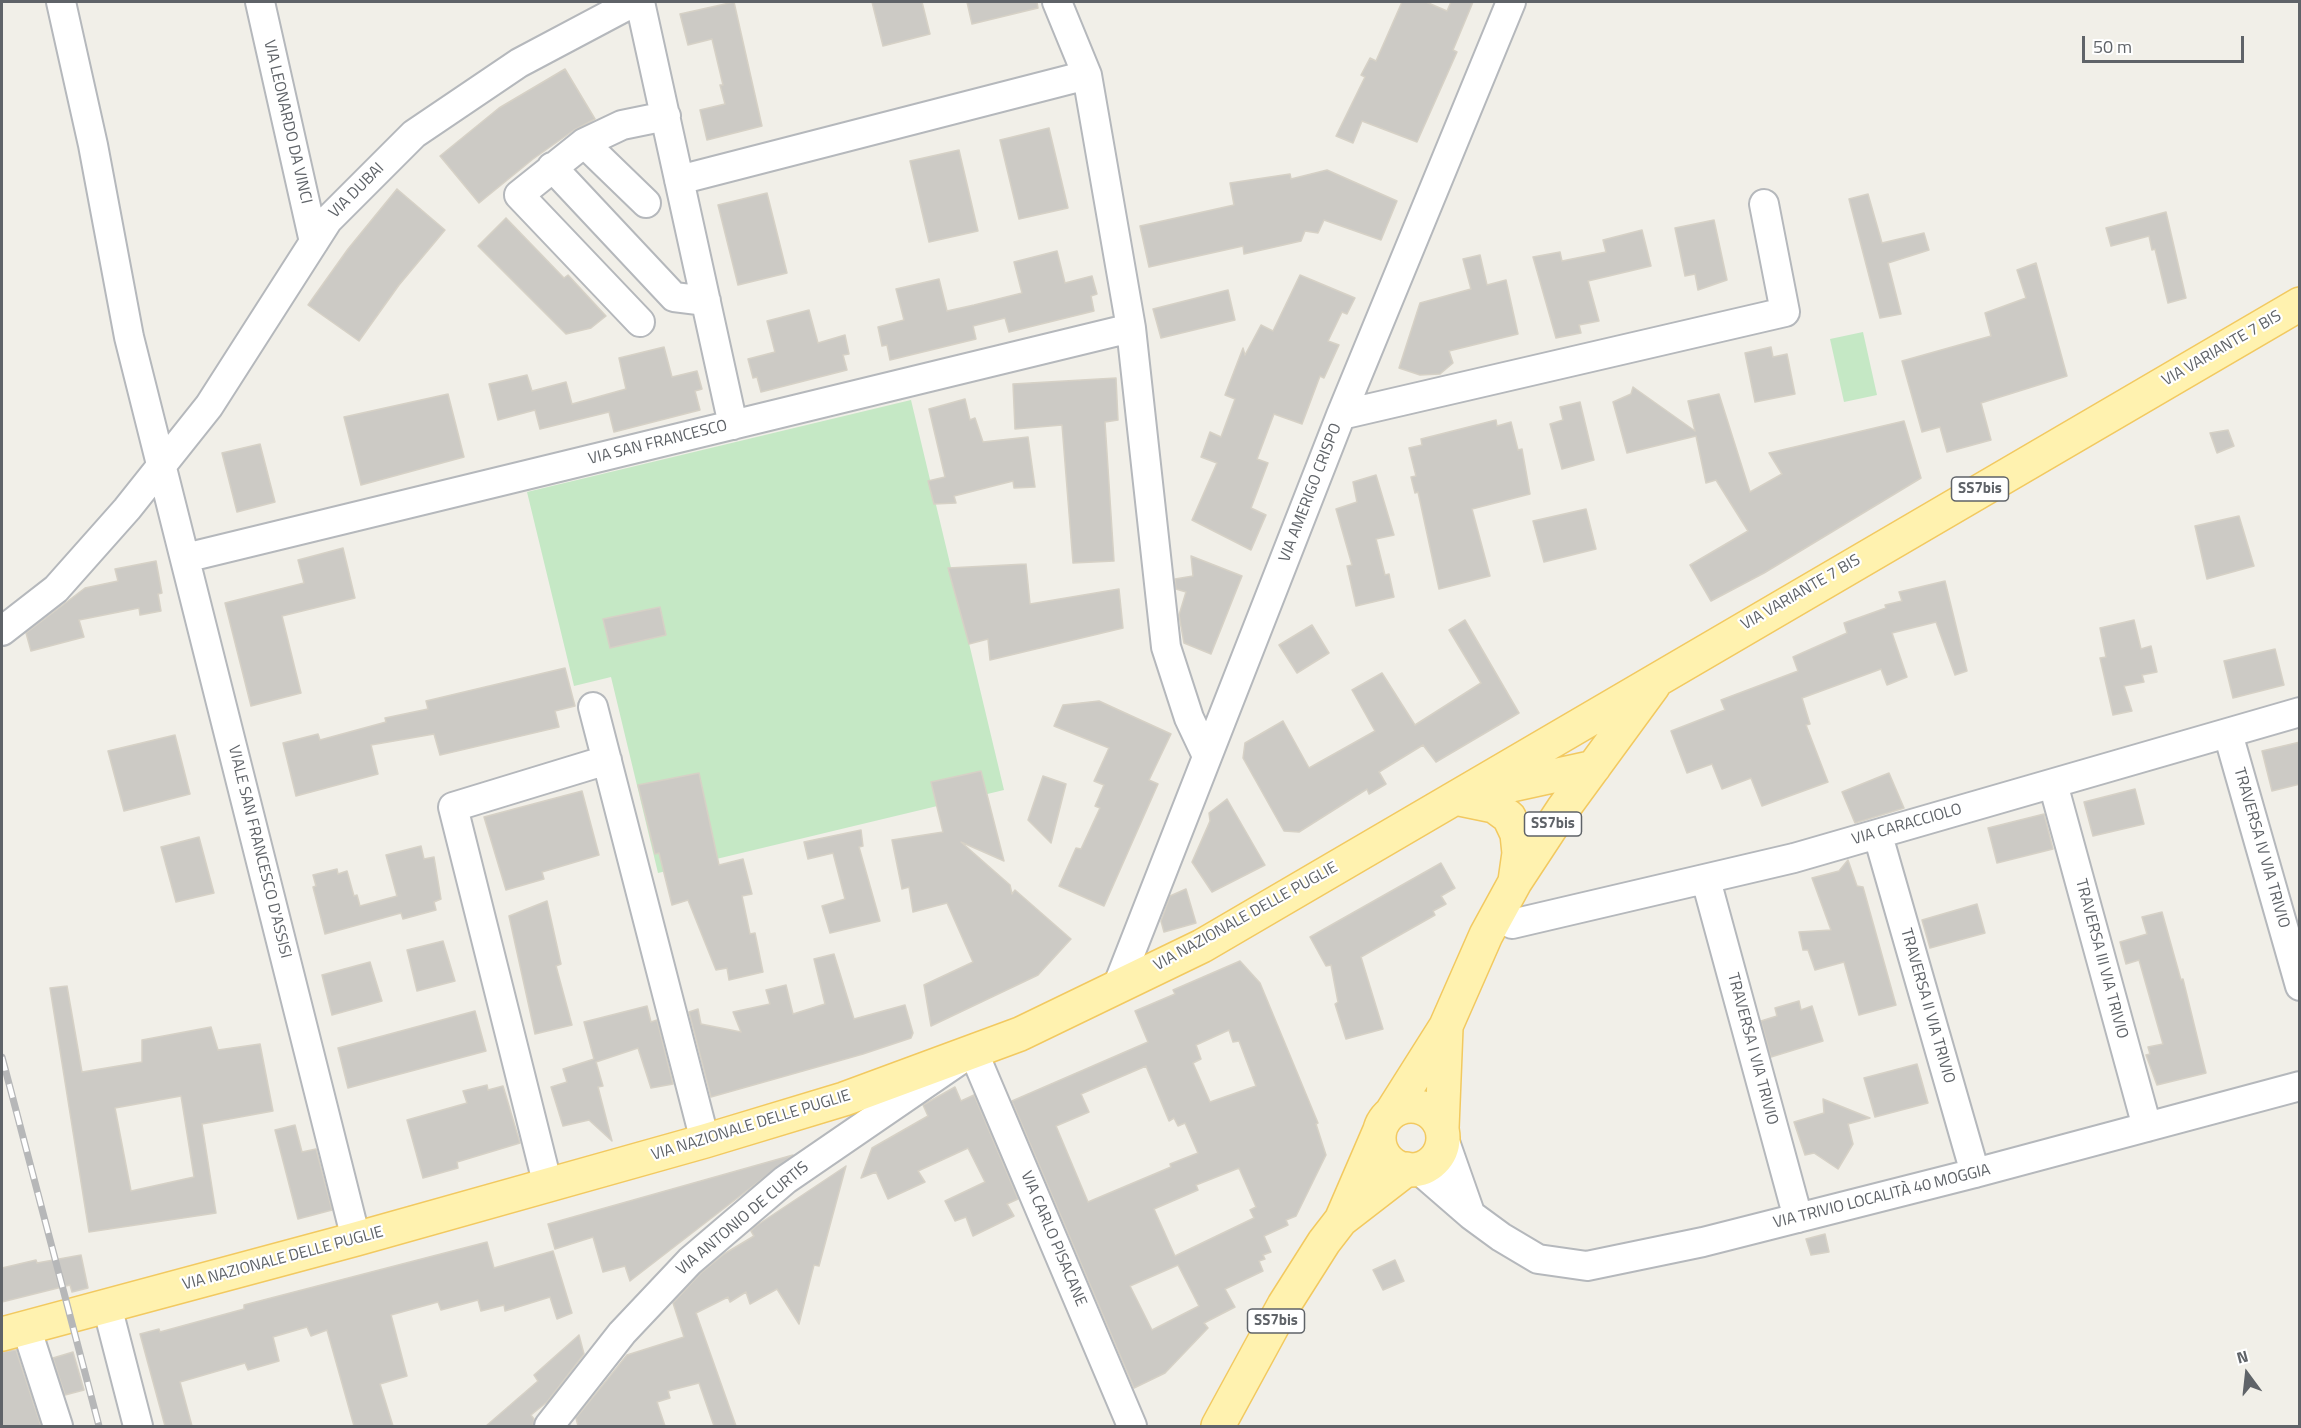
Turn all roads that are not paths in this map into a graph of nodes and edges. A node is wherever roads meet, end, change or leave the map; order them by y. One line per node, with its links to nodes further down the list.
1 (61, 2): 21 (street, VIALE SAN FRANCESCO D'ASSISI)
2 (260, 2): 14 (street, VIA LEONARDO DA VINCI)
3 (634, 2): 14 (street, VIA DUBAI)
4 (640, 2): 8 (street)
5 (1057, 2): 7 (street)
6 (1511, 2): 19 (street, VIA AMERIGO CRISPO)
7 (1087, 75): 11 (street); 18 (street)
8 (666, 116): 9 (street); 11 (street)
9 (584, 143): 10 (street); 12 (street)
10 (552, 167): 15 (street); 17 (street)
11 (679, 180): 15 (street)
12 (646, 203)
13 (1764, 204): 19 (street)
14 (314, 242): 21 (street, VIA DUBAI)
15 (706, 301): 20 (street)
16 (2300, 304): 24 (main road, VIA VARIANTE 7 BIS / SS7bis)
17 (640, 322)
18 (1131, 328): 20 (street, VIA SAN FRANCESCO); 29 (street)
19 (1341, 416): 29 (street, VIA AMERIGO CRISPO)
20 (733, 424): 22 (street, VIA SAN FRANCESCO)
21 (162, 465): 22 (street, VIALE SAN FRANCESCO D'ASSISI); 23 (street, VIA DUBAI)
22 (185, 558): 53 (street, VIALE SAN FRANCESCO D'ASSISI)
23 (2, 631)
24 (1661, 675): 27 (main road, VIA NAZIONALE DELLE PUGLIE); 31 (main road, VIA VARIANTE 7 BIS / SS7bis)
25 (593, 707): 30 (street)
26 (2300, 712): 35 (street, VIA CARACCIOLO)
27 (1554, 738): 31 (main road); 33 (main road, VIA NAZIONALE DELLE PUGLIE)
28 (2231, 744): 38 (street, TRAVERSA IV VIA TRIVIO)
29 (1208, 756): 39 (street, VIA AMERIGO CRISPO)
30 (607, 760): 46 (street); 49 (street)
31 (1594, 767): 33 (main road, VIA NAZIONALE DELLE PUGLIE); 36 (main road, VIA VARIANTE 7 BIS / SS7bis)
32 (2055, 791): 44 (street, TRAVERSA III VIA TRIVIO)
33 (1452, 798): 36 (main road); 39 (main road, VIA NAZIONALE DELLE PUGLIE)
34 (1879, 840): 48 (street, TRAVERSA II VIA TRIVIO)
35 (1707, 880): 37 (street, VIA CARACCIOLO); 51 (street, TRAVERSA I VIA TRIVIO)
36 (1515, 882): 40 (main road, VIA VARIANTE 7 BIS / SS7bis)
37 (1512, 924)
38 (2300, 986)
39 (1117, 987): 41 (main road, VIA NAZIONALE DELLE PUGLIE)
40 (1446, 1026): 43 (main road, VIA VARIANTE 7 BIS / SS7bis); 45 (main road, VIA VARIANTE 7 BIS / SS7bis)
41 (973, 1051): 46 (main road, VIA NAZIONALE DELLE PUGLIE); 58 (street, VIA ANTONIO DE CURTIS); 59 (street, VIA CARLO PISACANE)
42 (2300, 1086): 44 (street, VIA TRIVIO LOCALITÀ 40 MOGGIA)
43 (1385, 1122): 45 (main road); 47 (main road); 52 (main road, VIA VARIANTE 7 BIS / SS7bis)
44 (2147, 1127): 48 (street, VIA TRIVIO LOCALITÀ 40 MOGGIA)
45 (1443, 1133): 47 (main road, SS7bis); 50 (street)
46 (705, 1141): 49 (main road, VIA NAZIONALE DELLE PUGLIE)
47 (1412, 1169): 50 (street, VIA TRIVIO LOCALITÀ 40 MOGGIA); 52 (main road, VIA VARIANTE 7 BIS / SS7bis)
48 (1975, 1173): 51 (street, VIA TRIVIO LOCALITÀ 40 MOGGIA)
49 (548, 1186): 53 (main road, VIA NAZIONALE DELLE PUGLIE)
50 (1471, 1215): 51 (street, VIA TRIVIO LOCALITÀ 40 MOGGIA)
51 (1798, 1218)
52 (1341, 1220): 60 (main road, VIA VARIANTE 7 BIS / SS7bis)
53 (356, 1239): 54 (main road, VIA NAZIONALE DELLE PUGLIE)
54 (107, 1306): 55 (main road, VIA NAZIONALE DELLE PUGLIE); 57 (street)
55 (14, 1330): 56 (street)
56 (58, 1426)
57 (138, 1426)
58 (549, 1426)
59 (1132, 1426)
60 (1218, 1426)

